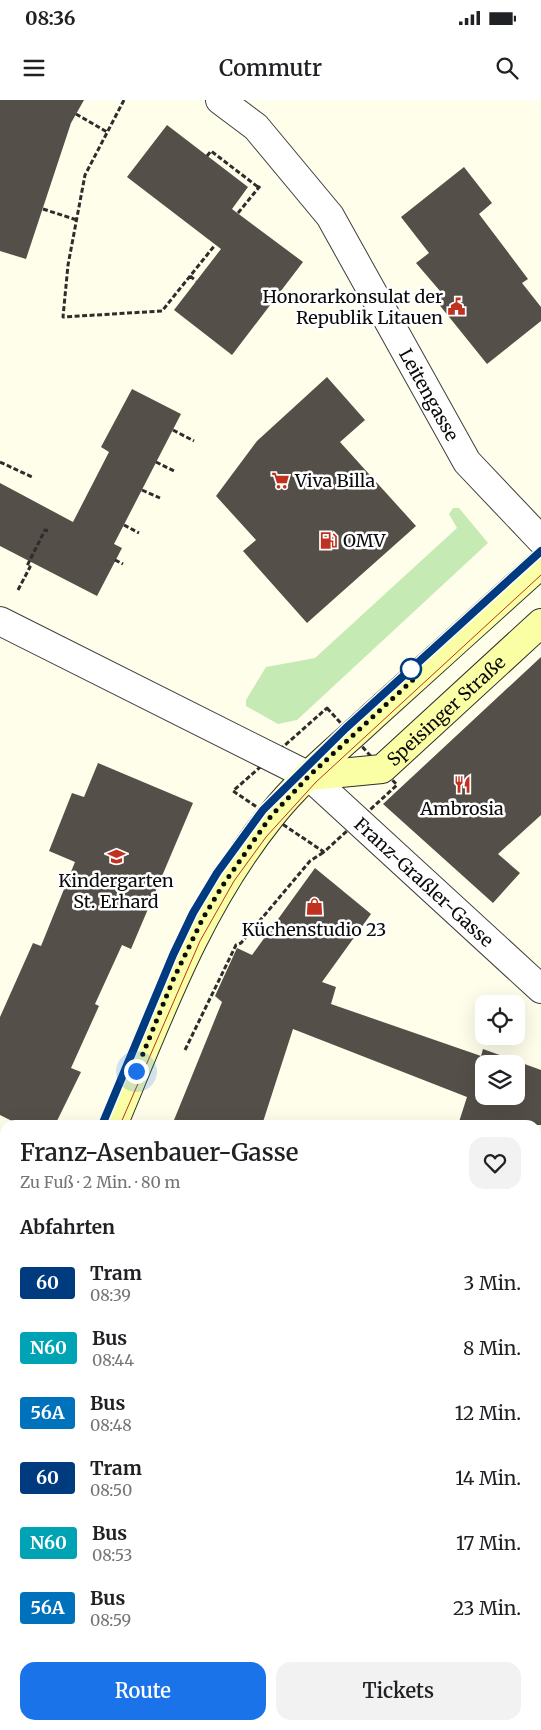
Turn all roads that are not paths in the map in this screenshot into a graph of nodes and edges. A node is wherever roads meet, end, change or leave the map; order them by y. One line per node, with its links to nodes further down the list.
1 (220, 100): 2 (street, Leitengasse)
2 (541, 540)
3 (541, 564): 6 (main road)
4 (0, 621): 6 (street, Franz-Graßler-Gasse)
5 (541, 622): 6 (main road, Speisinger Straße)
6 (309, 776): 7 (street, Franz-Graßler-Gasse); 8 (main road)
7 (541, 988)
8 (116, 1120)

